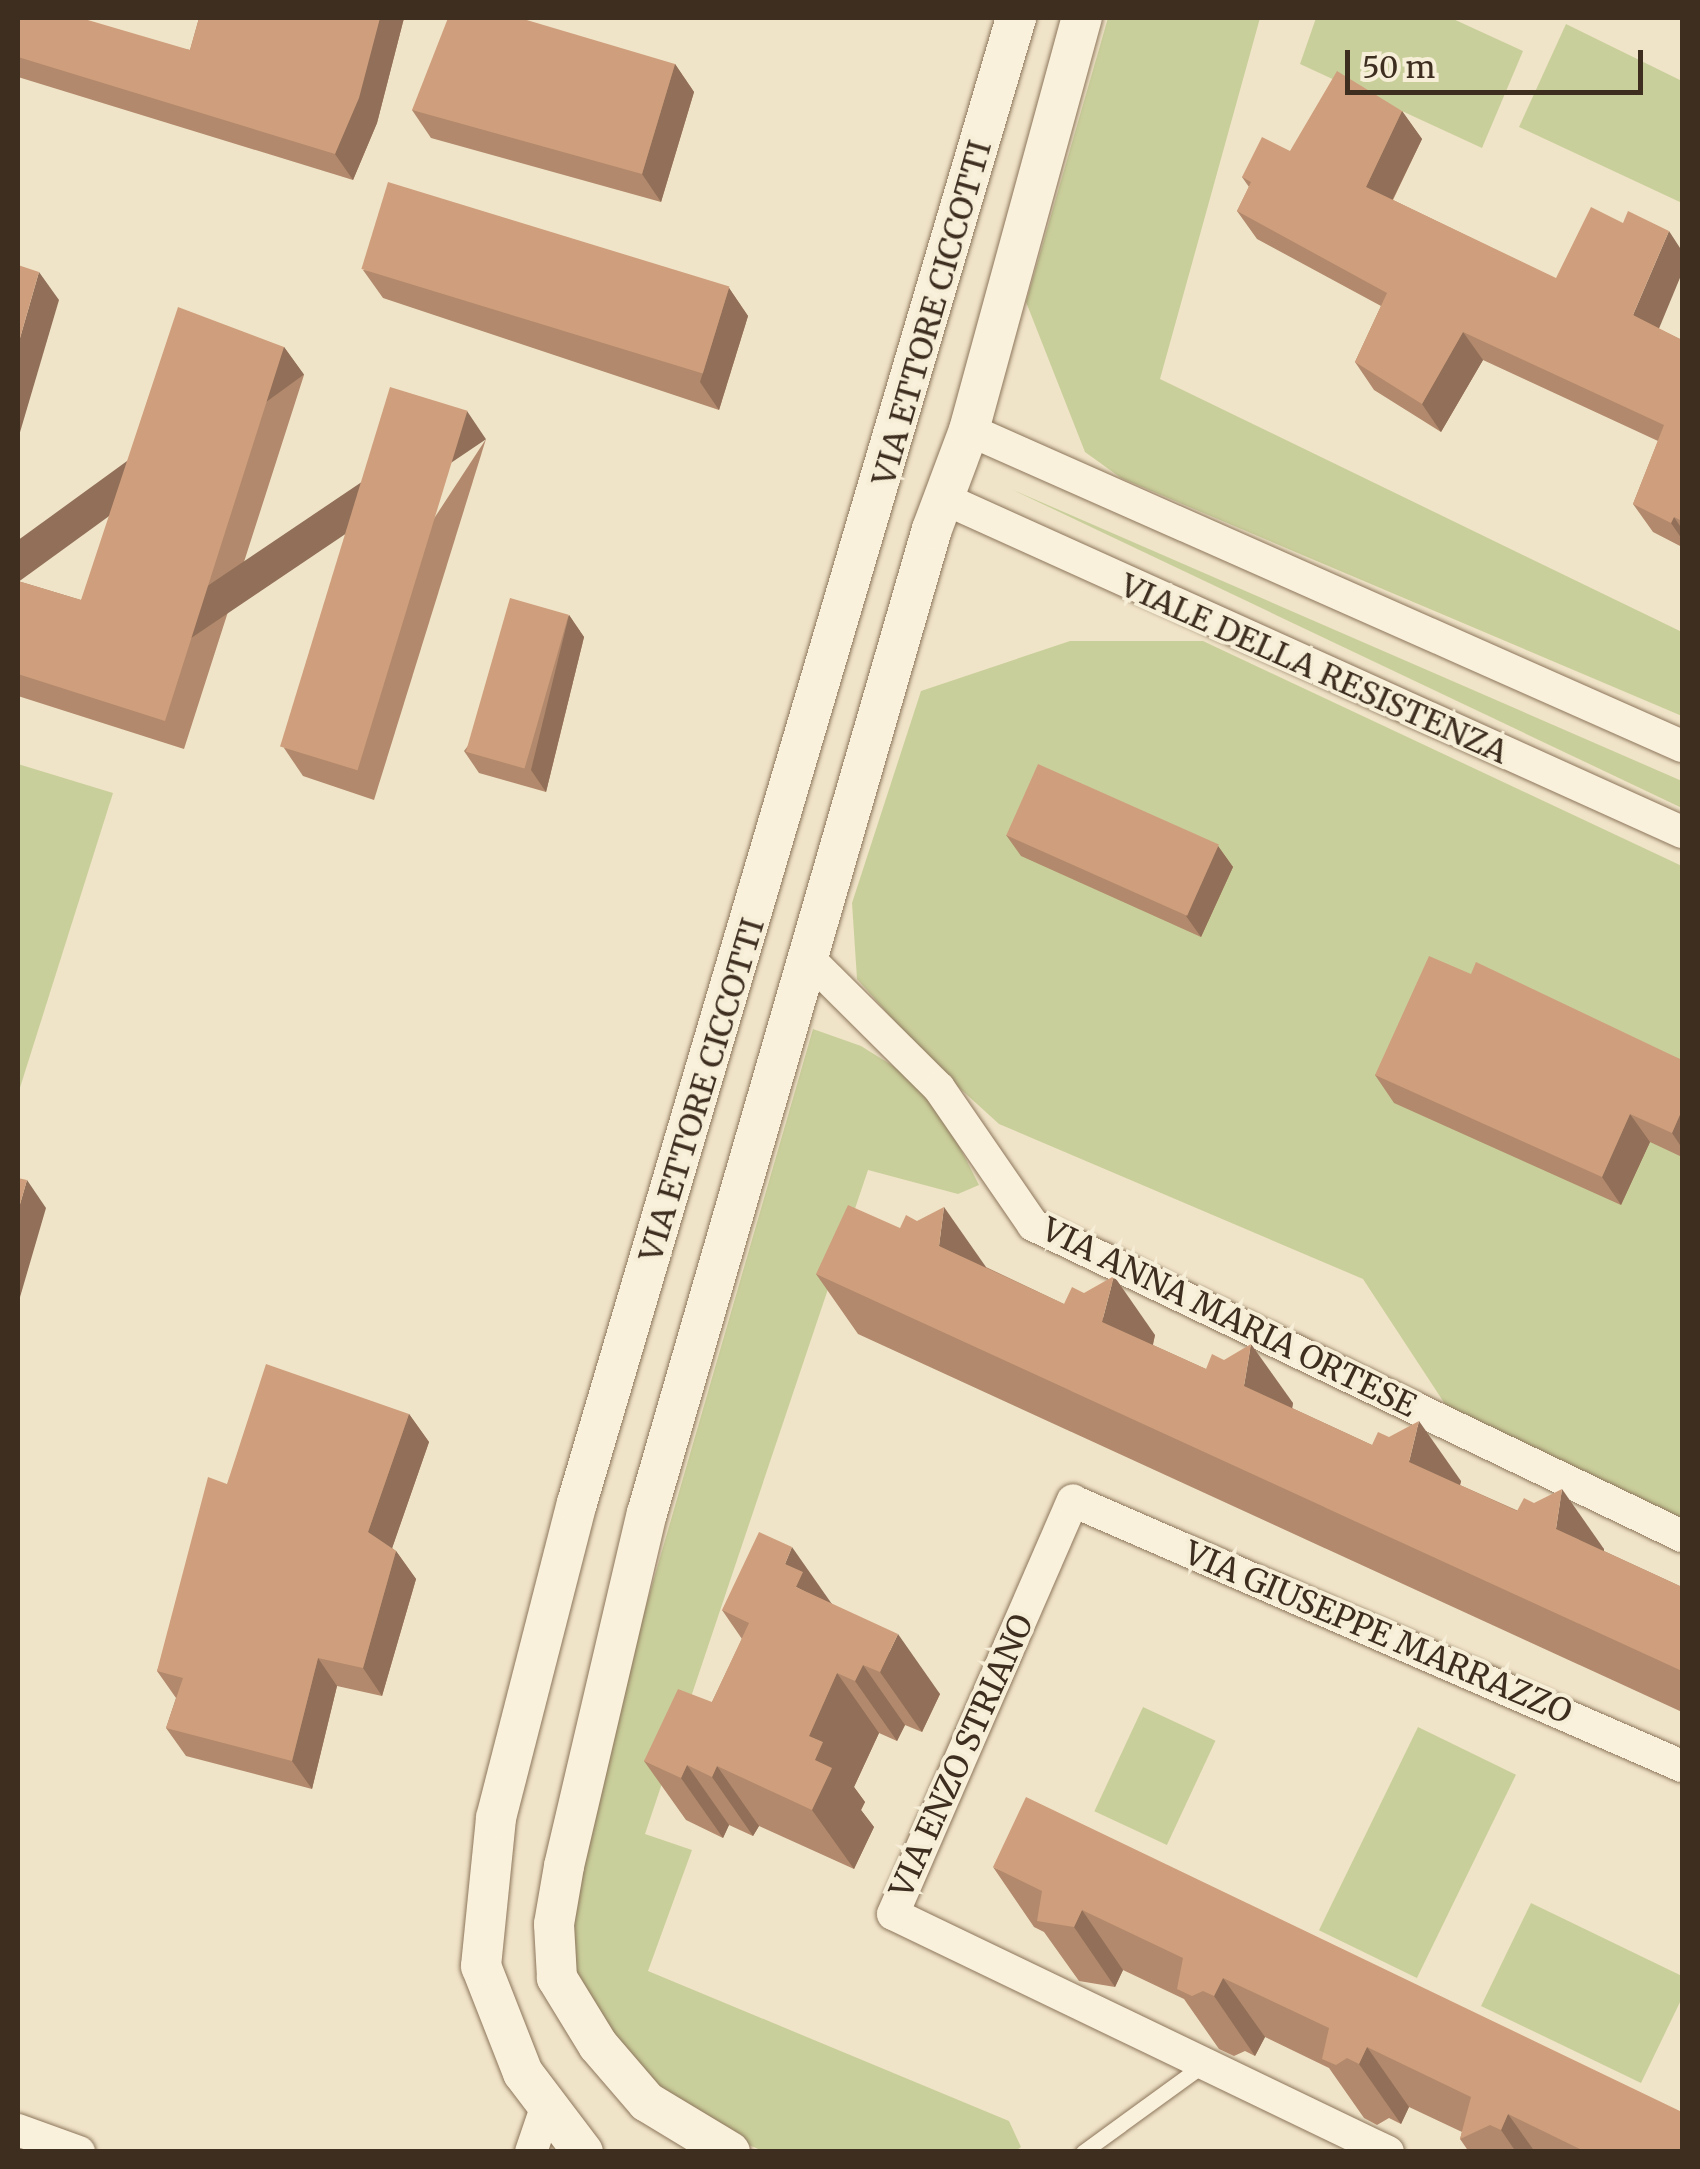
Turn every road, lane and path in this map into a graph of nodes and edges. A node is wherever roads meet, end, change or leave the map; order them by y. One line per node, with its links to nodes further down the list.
1 (1016, 18): 4 (street, VIA ETTORE CICCOTTI)
2 (1082, 18): 3 (street, VIA ETTORE CICCOTTI)
3 (969, 430): 4 (street); 5 (street, VIA ETTORE CICCOTTI); 6 (street)
4 (895, 444): 5 (street); 13 (street, VIA ETTORE CICCOTTI)
5 (947, 500): 7 (street, VIALE DELLA RESISTENZA); 8 (street, VIA ETTORE CICCOTTI)
6 (1682, 746)
7 (1682, 832)
8 (811, 961): 10 (street, VIA ANNA MARIA ORTESE); 18 (street, VIA ETTORE CICCOTTI)
9 (1072, 1501): 11 (street, VIA GIUSEPPE MARRAZZO); 12 (street, VIA ENZO STRIANO)
10 (1682, 1536)
11 (1682, 1766)
12 (1204, 2064): 19 (lane); 20 (street, VIA ENZO STRIANO)
13 (546, 2105): 15 (street, VIA ETTORE CICCOTTI); 17 (street)
14 (18, 2130): 16 (street)
15 (582, 2151)
16 (78, 2152)
17 (531, 2152)
18 (730, 2152)
19 (1083, 2152)
20 (1388, 2152)

